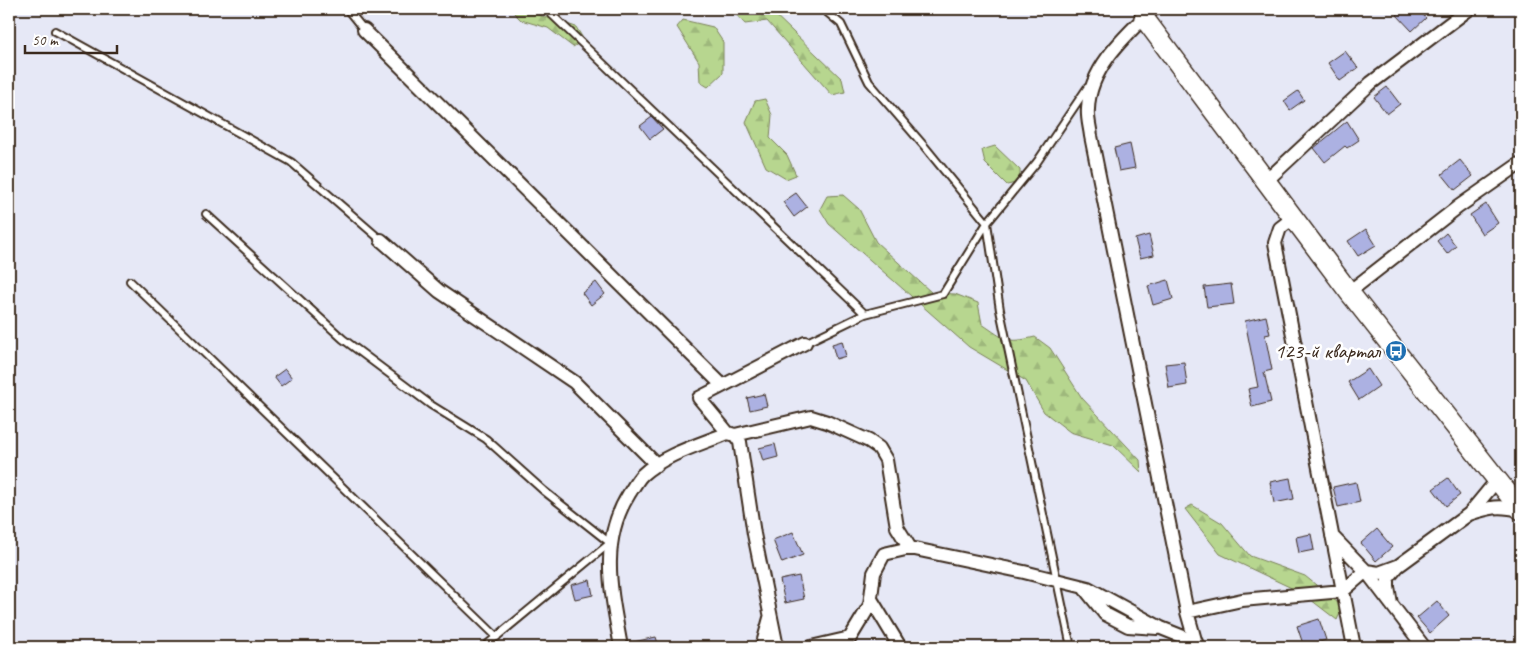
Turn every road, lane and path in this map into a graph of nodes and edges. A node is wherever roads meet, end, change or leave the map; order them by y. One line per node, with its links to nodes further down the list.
1 (347, 9): 7 (lane)
2 (546, 9): 17 (lane)
3 (823, 9): 13 (lane)
4 (1469, 9): 10 (street)
5 (1145, 12): 8 (street); 10 (street)
6 (55, 30): 14 (lane)
7 (364, 30): 19 (street)
8 (1095, 76): 13 (lane); 34 (street)
9 (1521, 163): 16 (street)
10 (1265, 182): 12 (street)
11 (206, 214): 26 (lane)
12 (1293, 218): 16 (street); 25 (street)
13 (987, 223): 17 (lane); 30 (lane)
14 (381, 240): 21 (street)
15 (130, 281): 36 (lane)
16 (1349, 292): 22 (street)
17 (865, 314): 18 (lane)
18 (805, 343): 19 (street)
19 (722, 385): 20 (street)
20 (731, 434): 21 (street); 27 (street); 35 (street)
21 (657, 465): 26 (street)
22 (1497, 480): 23 (street); 24 (street)
23 (1521, 510): 24 (street)
24 (1468, 514): 28 (street)
25 (1332, 536): 29 (street); 31 (street)
26 (610, 543): 36 (lane); 39 (street)
27 (910, 548): 30 (street); 32 (street)
28 (1398, 566): 29 (street); 33 (street)
29 (1366, 571): 31 (street); 33 (street)
30 (1057, 580): 37 (street); 44 (lane)
31 (1342, 591): 34 (street); 45 (street)
32 (871, 600): 42 (street); 43 (street)
33 (1391, 604): 46 (street)
34 (1187, 612): 37 (street)
35 (771, 613): 40 (street); 41 (street)
36 (497, 637): 38 (lane)
37 (1197, 645)
38 (484, 647)
39 (621, 647)
40 (762, 647)
41 (776, 647)
42 (811, 647)
43 (900, 647)
44 (1071, 647)
45 (1354, 647)
46 (1424, 647)

